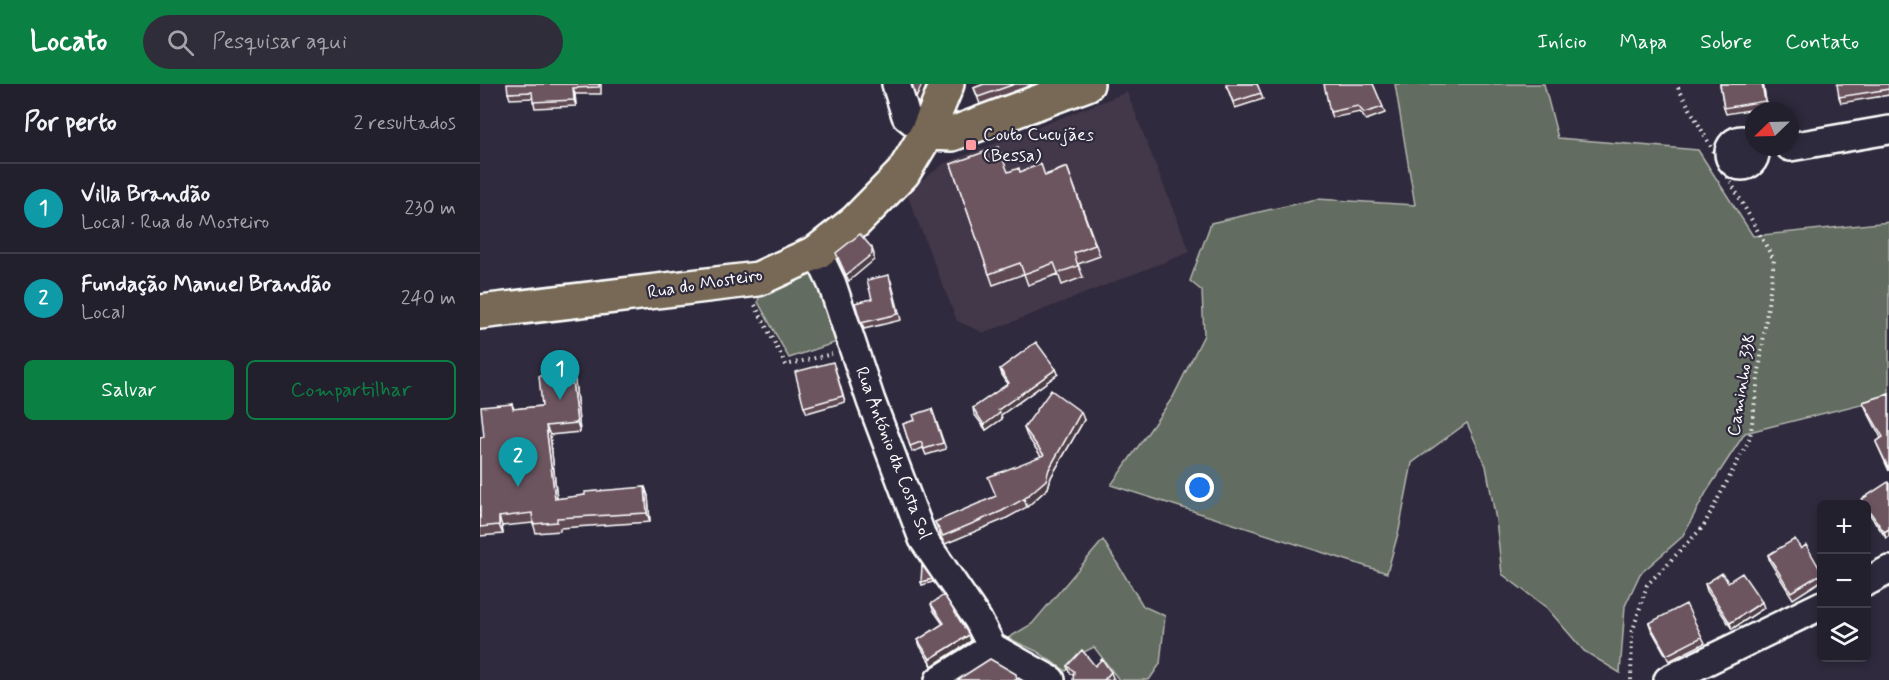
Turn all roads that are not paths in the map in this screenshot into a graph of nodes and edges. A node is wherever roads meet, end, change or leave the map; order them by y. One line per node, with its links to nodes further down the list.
1 (896, 84): 5 (street)
2 (947, 84): 5 (main road, Rua do Mosteiro)
3 (1087, 84): 5 (main road)
4 (1889, 130): 6 (street)
5 (927, 133): 7 (main road, Rua do Mosteiro)
6 (1799, 145)
7 (818, 252): 8 (main road, Rua do Mosteiro); 12 (street, Rua António da Costa Sol)
8 (480, 312)
9 (1889, 570): 10 (street)
10 (1871, 579)
11 (1817, 607): 15 (street)
12 (992, 647): 13 (street); 14 (street)
13 (939, 680)
14 (1051, 680)
15 (1668, 680)

